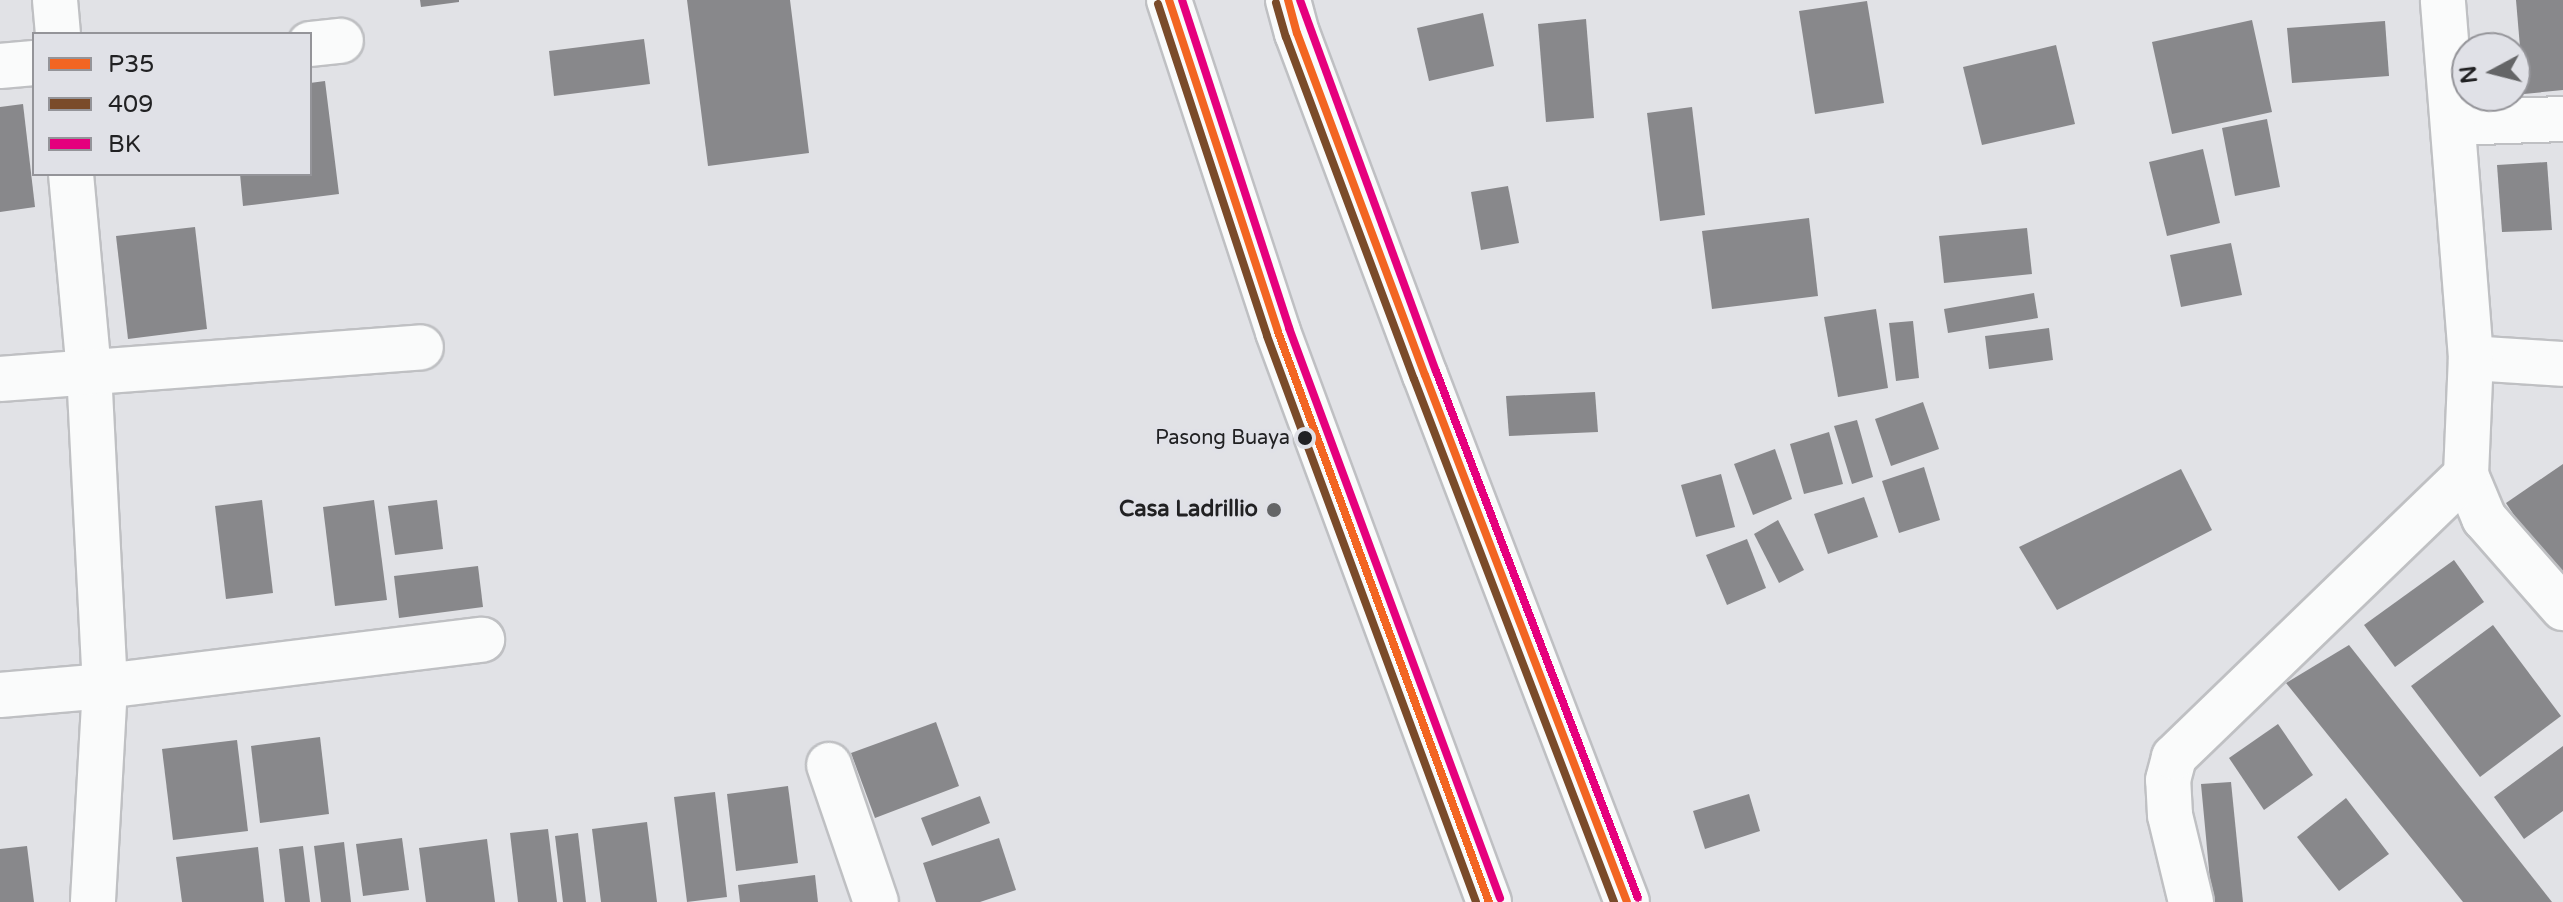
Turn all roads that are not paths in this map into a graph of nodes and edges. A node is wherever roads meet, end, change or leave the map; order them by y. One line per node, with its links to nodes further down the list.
1 (55, 0): 5 (street)
2 (1169, 0): 24 (street)
3 (1288, 0): 25 (street)
4 (2443, 0): 9 (street)
5 (58, 32)
6 (32, 63): 7 (street)
7 (0, 66)
8 (2563, 119): 9 (street)
9 (2453, 123): 12 (street)
10 (71, 176): 14 (street)
11 (421, 347): 14 (street)
12 (2471, 358): 13 (street); 16 (street)
13 (2563, 364)
14 (89, 371): 15 (street); 19 (street)
15 (0, 379)
16 (2466, 475): 17 (street); 26 (street)
17 (2563, 608)
18 (482, 640): 19 (street)
19 (105, 686): 20 (street); 22 (street)
20 (0, 695)
21 (829, 765): 23 (street)
22 (93, 902)
23 (876, 902)
24 (1489, 902)
25 (1627, 902)
26 (2191, 902)

